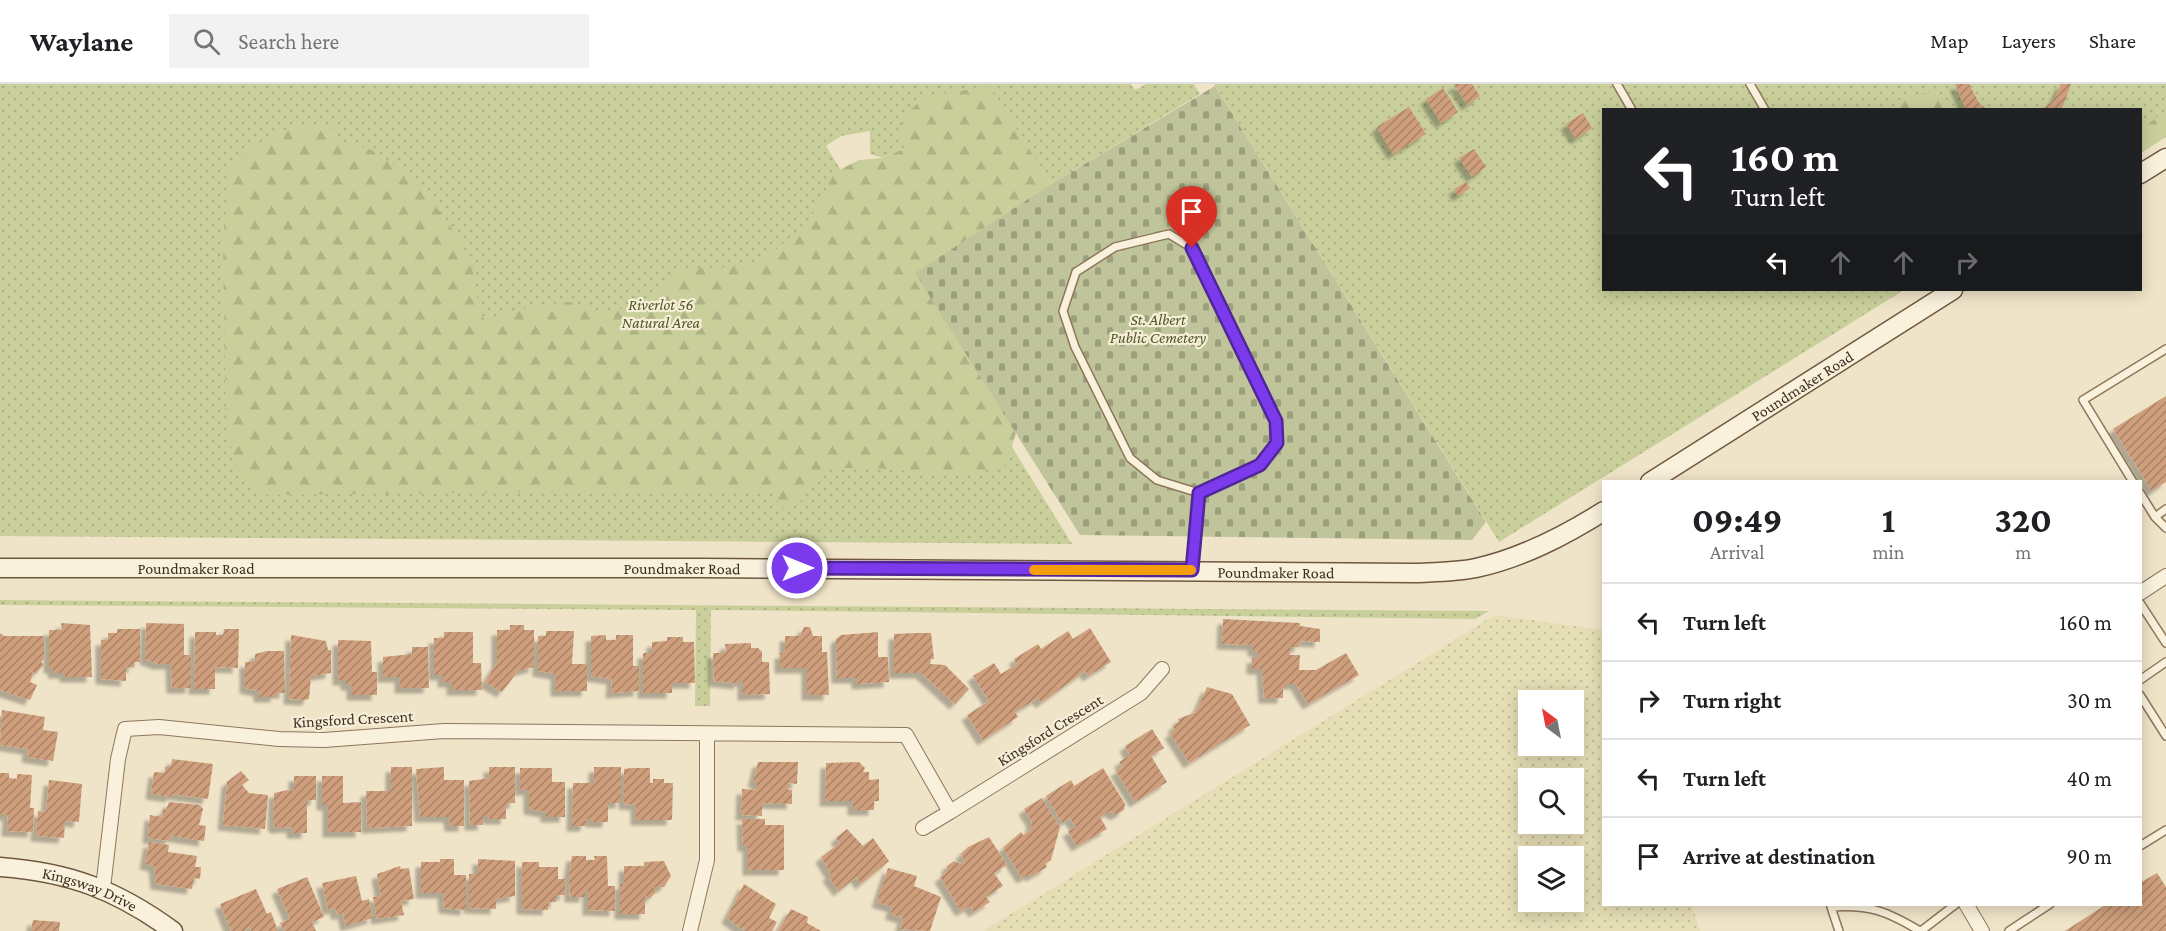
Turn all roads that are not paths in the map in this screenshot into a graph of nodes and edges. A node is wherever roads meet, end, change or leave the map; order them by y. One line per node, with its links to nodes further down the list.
1 (1617, 84): 3 (lane)
2 (1750, 84): 4 (lane)
3 (1631, 108)
4 (1764, 108)
5 (2166, 158): 6 (street)
6 (2142, 173)
7 (1951, 291): 9 (street, Poundmaker Road)
8 (2166, 349): 10 (lane)
9 (1653, 480)
10 (2132, 480)
11 (1199, 493): 11 (lane); 18 (lane)
12 (2142, 496): 15 (lane)
13 (2166, 509): 15 (lane)
14 (1602, 512): 18 (street, Poundmaker Road)
15 (2155, 517): 16 (lane)
16 (2166, 528)
17 (0, 568): 18 (street, Poundmaker Road)
18 (1192, 570)
19 (2166, 576): 20 (street)
20 (2142, 592)
21 (2142, 606): 22 (lane)
22 (2166, 644)
23 (2166, 662): 25 (lane)
24 (1162, 669): 29 (street, Kingsford Crescent)
25 (2142, 679)
26 (2142, 698): 28 (lane)
27 (707, 734): 29 (street, Kingsford Crescent); 34 (street, Kingsford Crescent); 41 (street)
28 (2166, 735)
29 (950, 812): 30 (street, Kingsford Crescent)
30 (923, 828)
31 (2166, 830): 32 (lane)
32 (2142, 845)
33 (0, 867): 34 (street, Kingsway Drive)
34 (103, 888): 40 (street, Kingsway Drive)
35 (1845, 906): 42 (lane)
36 (1863, 906): 43 (lane)
37 (1953, 906): 43 (lane)
38 (1967, 906): 44 (street)
39 (2047, 906): 45 (lane)
40 (173, 931)
41 (690, 931)
42 (1839, 931)
43 (1921, 931)
44 (1982, 931)
45 (2009, 931)

